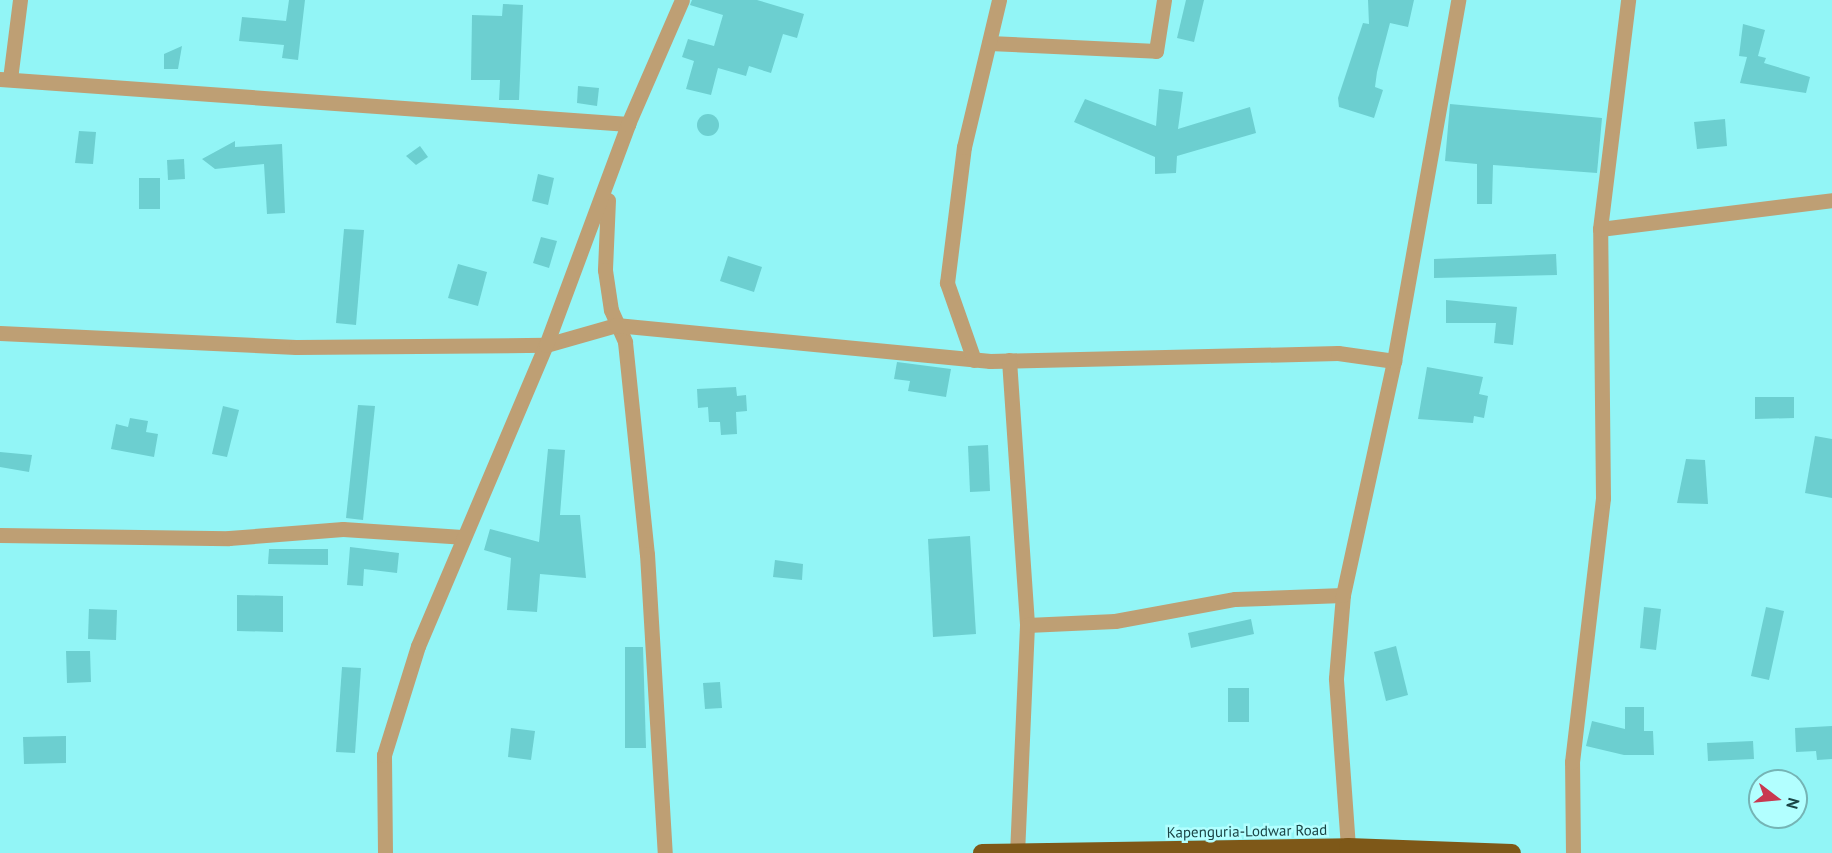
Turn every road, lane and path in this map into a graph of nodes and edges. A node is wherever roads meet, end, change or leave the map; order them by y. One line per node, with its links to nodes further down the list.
1 (20, 0): 8 (street)
2 (682, 0): 9 (street)
3 (999, 0): 7 (street)
4 (1164, 0): 7 (street)
5 (1458, 0): 18 (street)
6 (1628, 0): 12 (street)
7 (989, 43): 16 (street)
8 (5, 79): 9 (street)
9 (628, 124): 10 (street)
10 (608, 188): 13 (street); 15 (street)
11 (1832, 200): 12 (street)
12 (1600, 229): 30 (street)
13 (616, 325): 15 (street); 16 (street); 27 (street)
14 (0, 333): 15 (street)
15 (546, 345): 20 (street)
16 (974, 360): 17 (street)
17 (1009, 360): 18 (street); 22 (street)
18 (1394, 361): 21 (street)
19 (0, 535): 20 (street)
20 (462, 537): 26 (street)
21 (1343, 595): 22 (street); 23 (street)
22 (1027, 625): 24 (street)
23 (1348, 847): 24 (highway, Kapenguria-Lodwar Road); 25 (highway, Kapenguria-Lodwar Road)
24 (1017, 852): 28 (highway, Kapenguria-Lodwar Road)
25 (1464, 852): 29 (highway, Kapenguria-Lodwar Road)
26 (385, 853)
27 (665, 853)
28 (982, 853)
29 (1512, 853)
30 (1573, 853)

